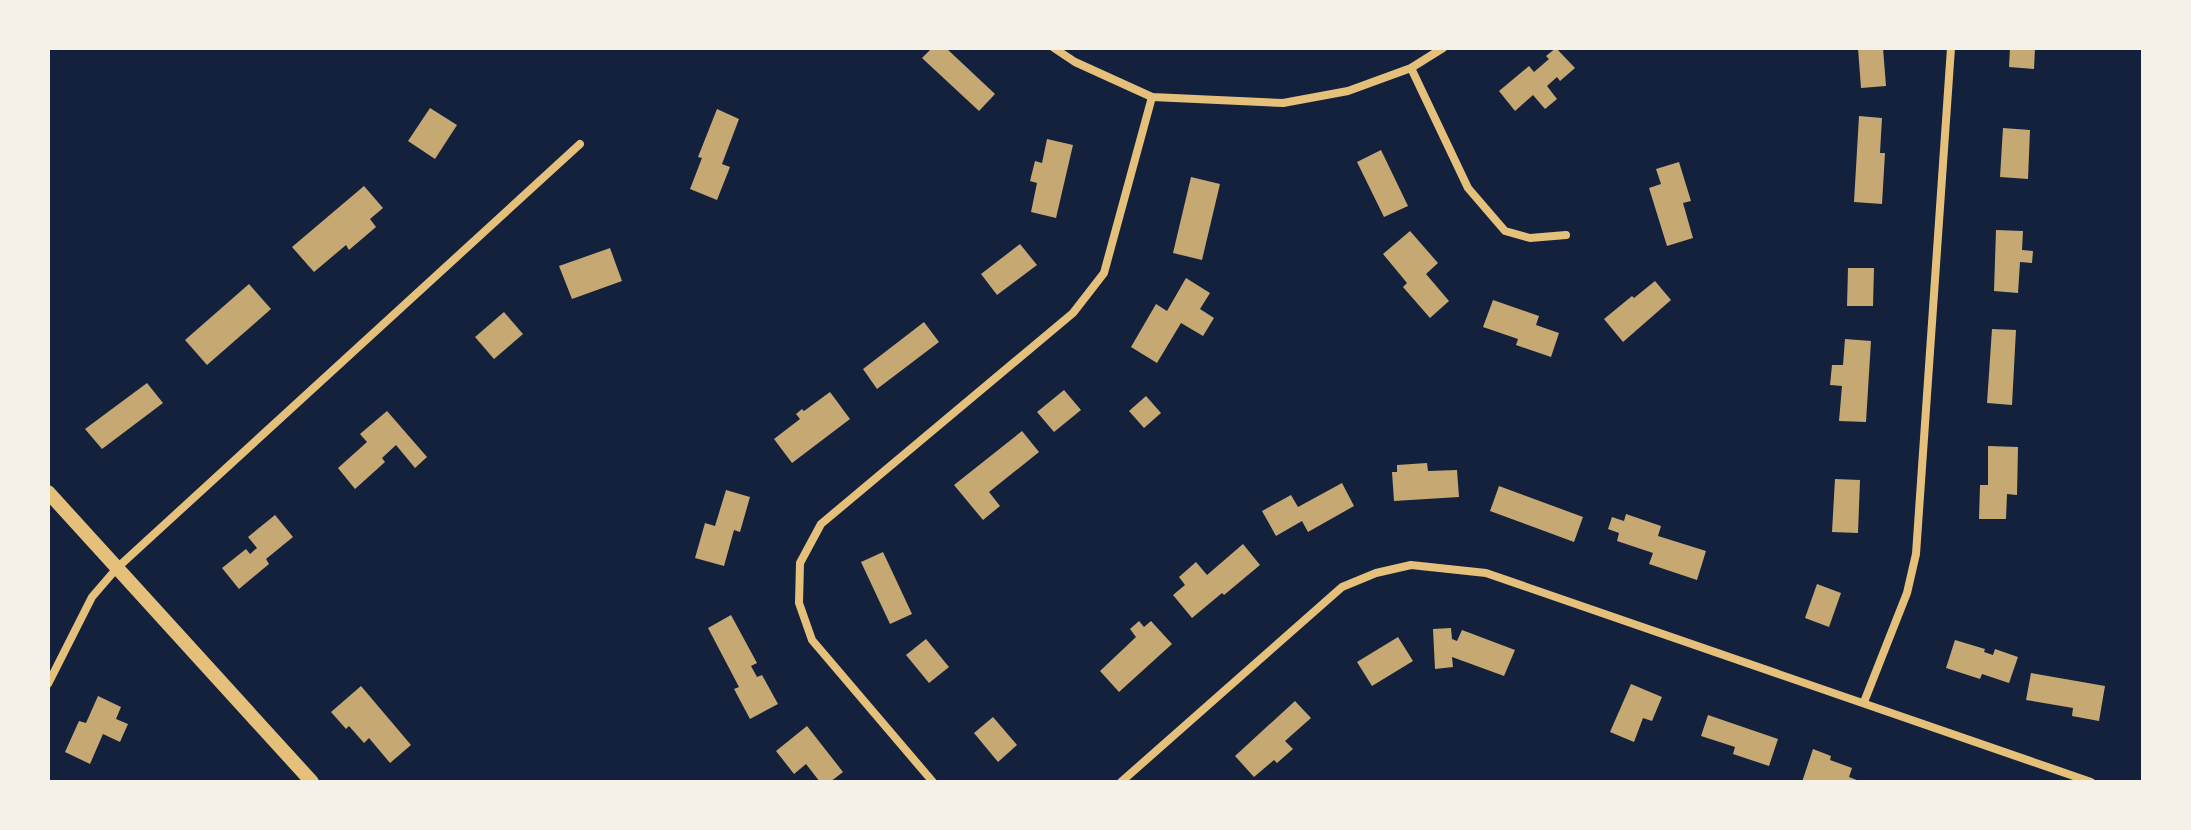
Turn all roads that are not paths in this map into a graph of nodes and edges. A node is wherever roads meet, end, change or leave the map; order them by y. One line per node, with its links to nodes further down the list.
1 (1054, 48): 5 (street)
2 (1443, 48): 4 (street)
3 (1951, 48): 11 (street)
4 (1411, 68): 5 (street); 7 (street)
5 (1152, 97): 13 (street)
6 (580, 144): 9 (street)
7 (1566, 235)
8 (48, 492): 9 (street)
9 (117, 568): 10 (street); 12 (street)
10 (48, 684)
11 (1864, 702): 14 (street); 15 (street)
12 (312, 782)
13 (933, 782)
14 (1121, 782)
15 (2091, 782)

